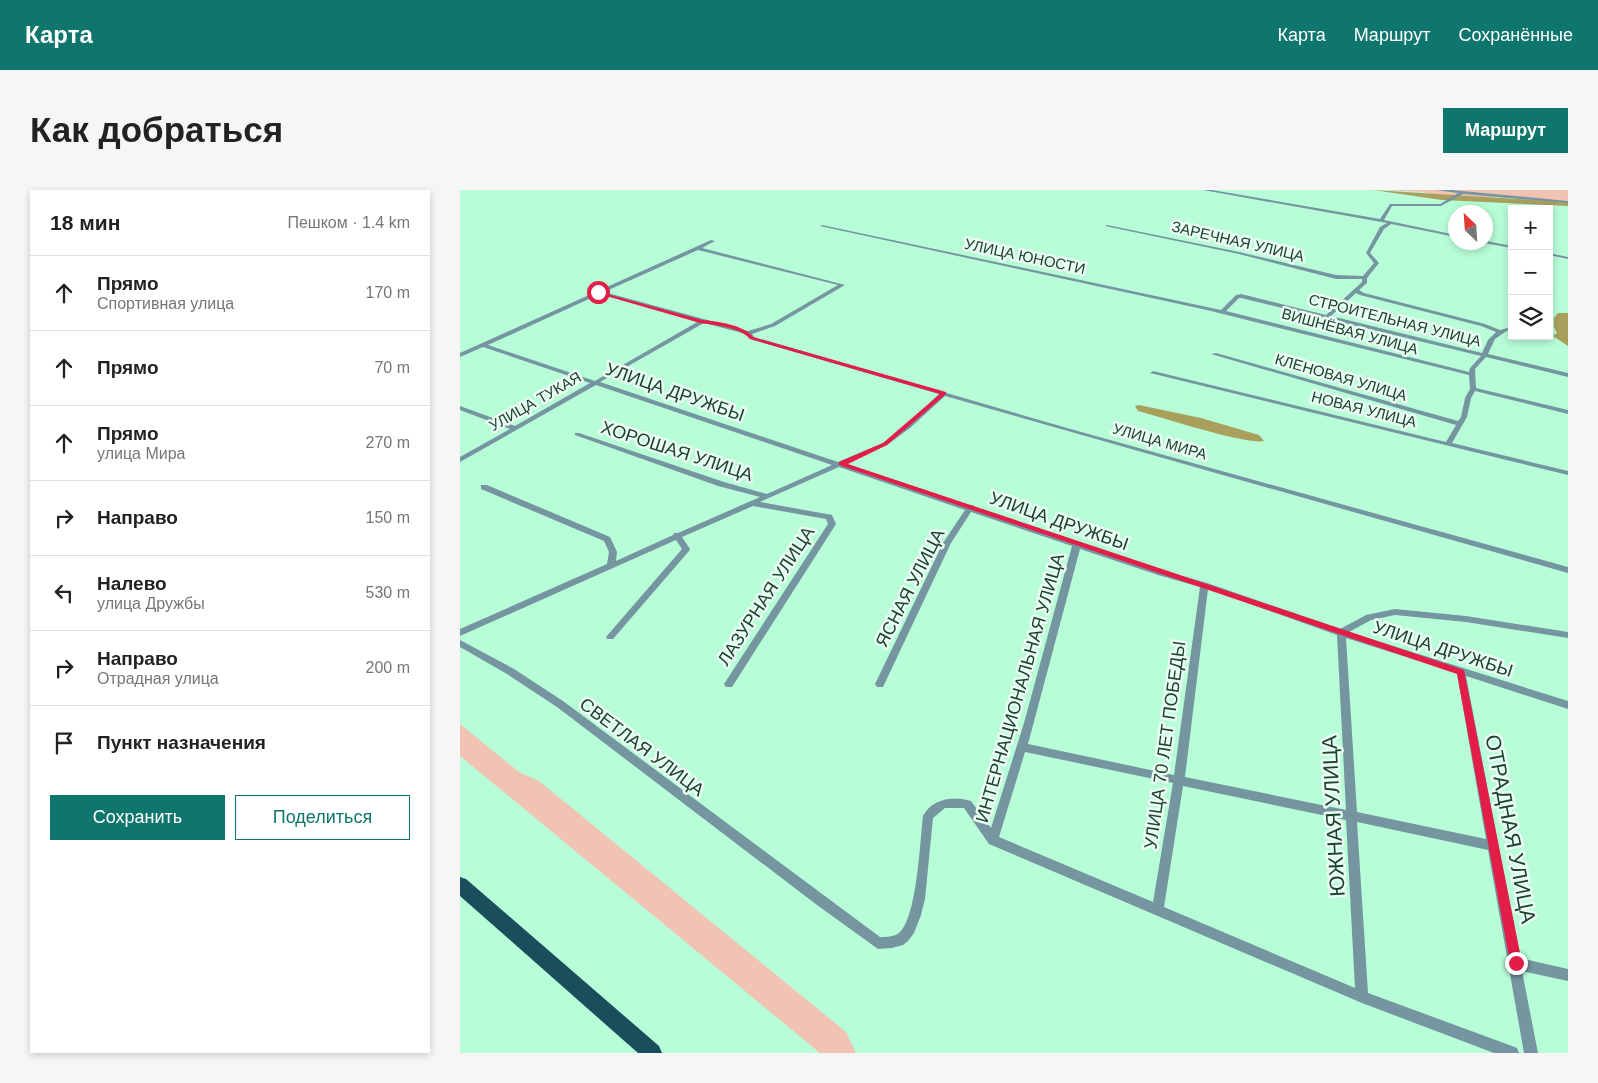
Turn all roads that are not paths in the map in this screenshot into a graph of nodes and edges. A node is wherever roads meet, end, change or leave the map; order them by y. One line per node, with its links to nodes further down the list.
1 (1204, 190): 5 (street)
2 (1438, 190): 3 (street)
3 (1465, 192): 4 (street); 5 (street)
4 (1568, 202)
5 (1381, 221): 6 (street)
6 (1389, 224): 9 (street); 16 (street)
7 (822, 226): 19 (street, УЛИЦА ЮНОСТИ)
8 (1107, 226): 16 (street, ЗАРЕЧНАЯ УЛИЦА)
9 (1448, 235)
10 (713, 241): 13 (street)
11 (1493, 243): 12 (street)
12 (1508, 246)
13 (697, 248): 18 (street); 22 (street)
14 (1553, 255): 15 (street)
15 (1568, 258)
16 (1364, 278): 17 (street)
17 (1356, 290): 20 (street); 26 (street)
18 (598, 292): 21 (street); 23 (street)
19 (1222, 312): 20 (street, СТРОИТЕЛЬНАЯ УЛИЦА); 28 (street, ВИШНЁВАЯ УЛИЦА)
20 (1328, 316): 26 (street, СТРОИТЕЛЬНАЯ УЛИЦА)
21 (702, 322): 22 (street, УЛИЦА МИРА); 30 (street, УЛИЦА ТУКАЯ)
22 (748, 333): 32 (street, УЛИЦА МИРА)
23 (483, 345): 25 (street); 30 (street, УЛИЦА ДРУЖБЫ)
24 (1214, 354): 35 (street, КЛЕНОВАЯ УЛИЦА)
25 (460, 355)
26 (1484, 355): 28 (street); 29 (street, СТРОИТЕЛЬНАЯ УЛИЦА)
27 (1153, 373): 38 (street, НОВАЯ УЛИЦА)
28 (1471, 374): 31 (street)
29 (1568, 375)
30 (596, 382): 36 (street, УЛИЦА ТУКАЯ); 40 (street, УЛИЦА ДРУЖБЫ)
31 (1473, 389): 34 (street); 35 (street)
32 (944, 393): 40 (street); 49 (street, УЛИЦА МИРА)
33 (460, 408): 36 (street)
34 (1568, 412)
35 (1460, 424): 38 (street)
36 (515, 428): 39 (street, УЛИЦА ТУКАЯ)
37 (577, 434): 43 (street, ХОРОШАЯ УЛИЦА)
38 (1449, 443): 41 (street, НОВАЯ УЛИЦА)
39 (460, 460)
40 (842, 464): 43 (street); 45 (street, УЛИЦА ДРУЖБЫ)
41 (1568, 473)
42 (484, 487): 48 (street)
43 (767, 496): 44 (street)
44 (750, 503): 46 (street); 57 (street, ЛАЗУРНАЯ УЛИЦА)
45 (970, 507): 47 (street, УЛИЦА ДРУЖБЫ); 58 (street, ЯСНАЯ УЛИЦА)
46 (676, 535): 48 (street); 54 (street)
47 (1077, 544): 50 (street, УЛИЦА ДРУЖБЫ); 60 (street, ИНТЕРНАЦИОНАЛЬНАЯ УЛИЦА)
48 (611, 564): 51 (street)
49 (1568, 570)
50 (1204, 585): 52 (street, УЛИЦА ДРУЖБЫ); 61 (street, УЛИЦА 70 ЛЕТ ПОБЕДЫ)
51 (460, 632)
52 (1341, 633): 53 (street); 56 (street, УЛИЦА ДРУЖБЫ); 62 (street, ЮЖНАЯ УЛИЦА)
53 (1568, 635)
54 (610, 637)
55 (460, 643): 63 (street, СВЕТЛАЯ УЛИЦА)
56 (1461, 672): 59 (street, УЛИЦА ДРУЖБЫ); 64 (street, ОТРАДНАЯ УЛИЦА)
57 (729, 684)
58 (880, 684)
59 (1568, 705)
60 (1021, 747): 61 (street); 63 (street, ИНТЕРНАЦИОНАЛЬНАЯ УЛИЦА)
61 (1179, 780): 62 (street); 66 (street, УЛИЦА 70 ЛЕТ ПОБЕДЫ)
62 (1351, 816): 64 (street); 69 (street, ЮЖНАЯ УЛИЦА)
63 (993, 840): 66 (street)
64 (1494, 846): 67 (street, ОТРАДНАЯ УЛИЦА)
65 (460, 885): 70 (main road)
66 (1158, 910): 69 (street)
67 (1516, 963): 68 (street); 72 (street, ОТРАДНАЯ УЛИЦА)
68 (1568, 976)
69 (1362, 997): 71 (street)
70 (652, 1053)
71 (1512, 1053)
72 (1531, 1053)

